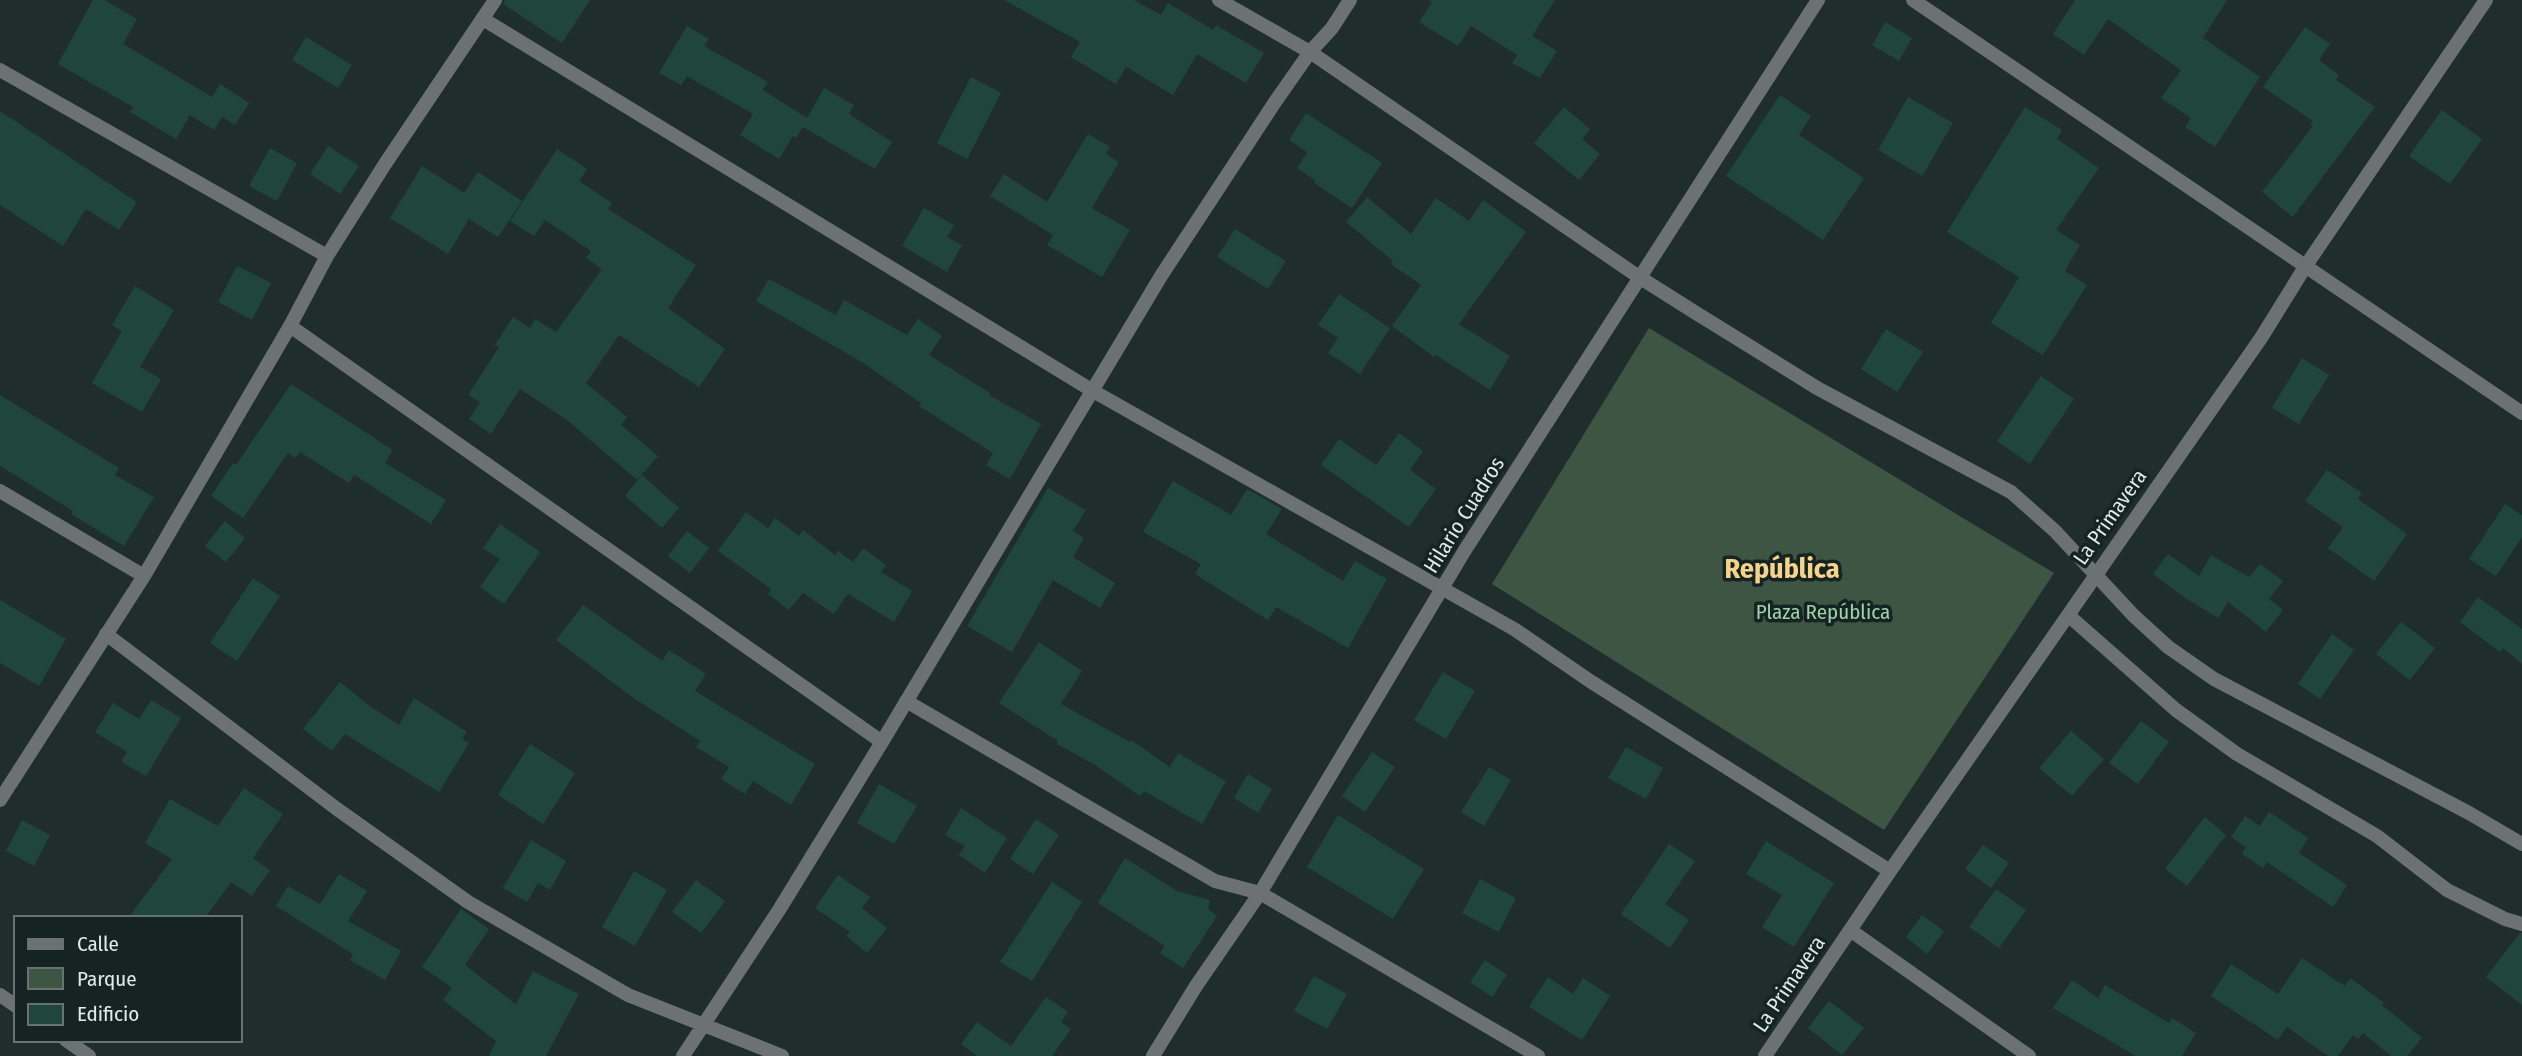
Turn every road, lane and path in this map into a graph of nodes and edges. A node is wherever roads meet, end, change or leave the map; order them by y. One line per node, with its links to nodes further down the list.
1 (495, 0): 7 (street)
2 (1219, 0): 8 (street)
3 (1350, 0): 8 (street)
4 (1818, 0): 12 (street, Hilario Cuadros)
5 (1913, 0): 11 (street)
6 (2486, 0): 11 (street, La Primavera)
7 (483, 19): 10 (street); 14 (street)
8 (1310, 52): 12 (street); 14 (street)
9 (0, 70): 10 (street)
10 (327, 256): 13 (street)
11 (2305, 267): 15 (street); 18 (street, La Primavera)
12 (1639, 277): 18 (street); 19 (street, Hilario Cuadros)
13 (290, 326): 17 (street); 23 (street)
14 (1093, 391): 19 (street); 22 (street)
15 (2522, 413)
16 (0, 491): 17 (street)
17 (144, 576): 21 (street)
18 (2094, 576): 20 (street, La Primavera); 25 (street)
19 (1442, 589): 26 (street); 27 (street, Hilario Cuadros)
20 (2068, 615): 26 (street, La Primavera); 28 (street)
21 (106, 634): 24 (street); 30 (street)
22 (906, 701): 23 (street); 27 (street)
23 (882, 742): 30 (street)
24 (0, 800)
25 (2522, 845)
26 (1890, 871): 29 (street, La Primavera)
27 (1260, 893): 35 (street, Hilario Cuadros); 36 (street)
28 (2522, 924)
29 (1850, 930): 37 (street, La Primavera); 38 (street)
30 (703, 1025): 33 (street); 34 (street)
31 (69, 1042): 32 (street)
32 (89, 1056)
33 (683, 1056)
34 (782, 1056)
35 (1153, 1056)
36 (1538, 1056)
37 (1765, 1056)
38 (2029, 1056)

